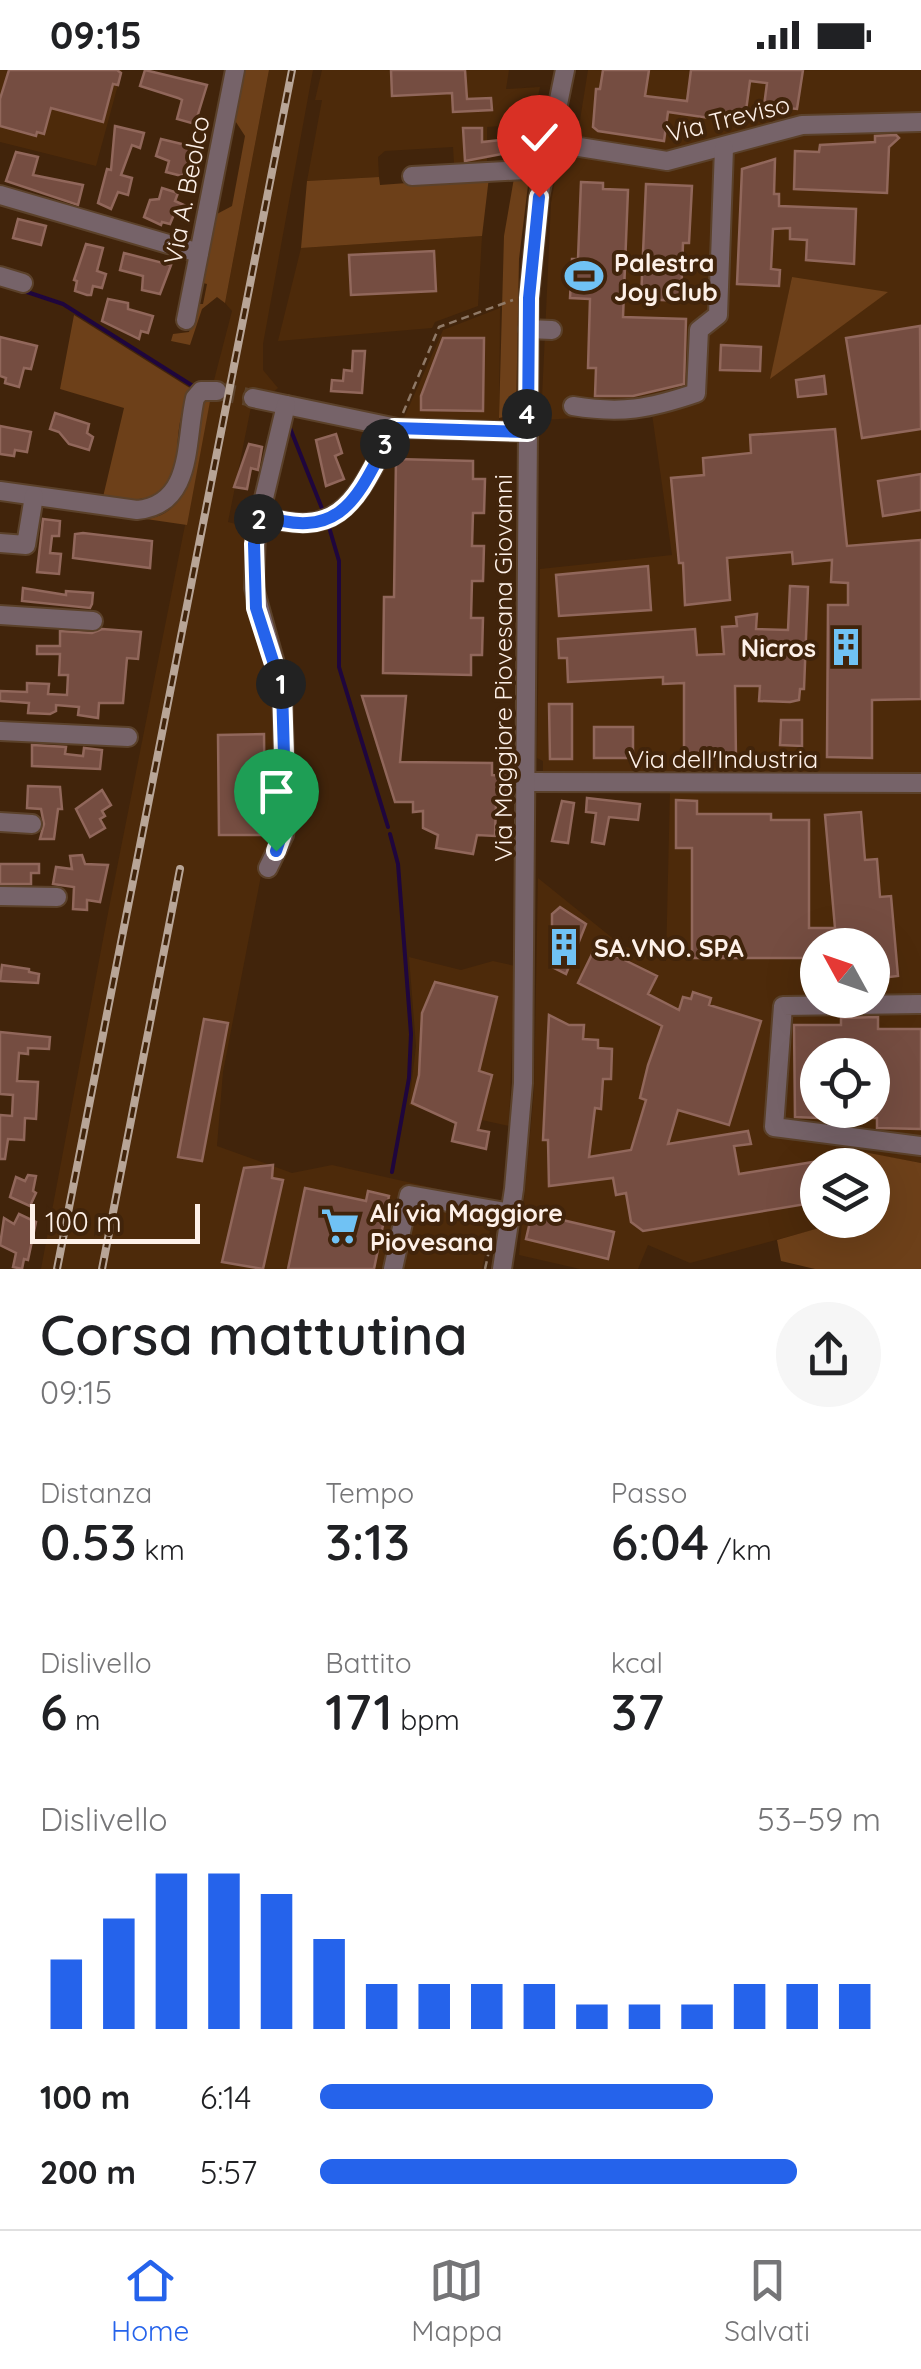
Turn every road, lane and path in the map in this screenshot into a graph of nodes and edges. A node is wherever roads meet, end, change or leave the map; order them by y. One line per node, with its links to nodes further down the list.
1 (235, 70): 9 (street, Via A. Beolco)
2 (565, 70): 4 (street, Via Maggiore Piovesana Giovanni)
3 (921, 122): 5 (street, Via Treviso)
4 (548, 142): 5 (street, Via Treviso); 6 (street, Via Maggiore Piovesana Giovanni)
5 (724, 148): 19 (street)
6 (544, 169): 7 (street); 14 (street, Via Maggiore Piovesana Giovanni)
7 (412, 176)
8 (0, 195): 9 (street)
9 (199, 253): 13 (street, Via A. Beolco)
10 (0, 276): 11 (street)
11 (22, 283)
12 (520, 299): 20 (path)
13 (186, 320)
14 (528, 329): 15 (street); 21 (street, Via Maggiore Piovesana Giovanni)
15 (552, 330)
16 (217, 392): 23 (street)
17 (253, 398): 18 (street)
18 (286, 405): 20 (street); 24 (street)
19 (572, 406)
20 (396, 428): 21 (street); 24 (street)
21 (528, 432): 30 (street, Via Maggiore Piovesana Giovanni)
22 (0, 491): 23 (street)
23 (34, 496): 25 (street)
24 (260, 515): 34 (street)
25 (0, 542)
26 (0, 615): 27 (street)
27 (93, 621)
28 (0, 731): 29 (street)
29 (128, 737)
30 (526, 782): 31 (street, Via dell'Industria); 39 (street, Via Maggiore Piovesana Giovanni)
31 (921, 783)
32 (0, 822): 33 (street)
33 (32, 824)
34 (268, 868)
35 (0, 896): 36 (street)
36 (57, 897)
37 (921, 1004): 38 (street)
38 (921, 1146)
39 (510, 1214): 41 (street); 43 (street, Via Maggiore Piovesana Giovanni)
40 (492, 1239): 42 (path)
41 (393, 1269)
42 (486, 1269)
43 (502, 1269)

